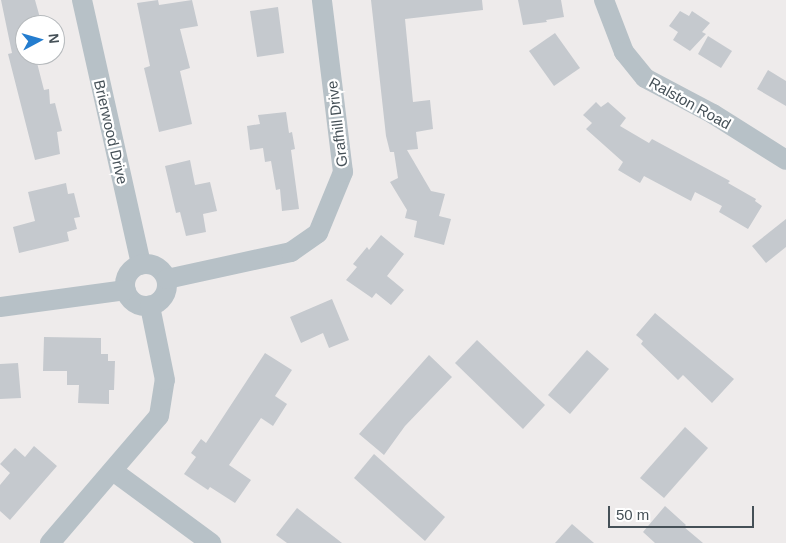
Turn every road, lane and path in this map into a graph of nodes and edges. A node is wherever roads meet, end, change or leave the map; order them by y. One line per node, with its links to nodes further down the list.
1 (82, 0): 5 (street, Brierwood Drive)
2 (322, 0): 6 (street, Grafhill Drive)
3 (604, 0): 4 (street, Ralston Road)
4 (786, 160)
5 (141, 264): 6 (street); 7 (street)
6 (167, 279): 8 (street)
7 (126, 290): 8 (street); 9 (street)
8 (150, 306): 10 (street)
9 (0, 307)
10 (112, 472): 11 (street); 12 (street)
11 (50, 543)
12 (211, 543)

